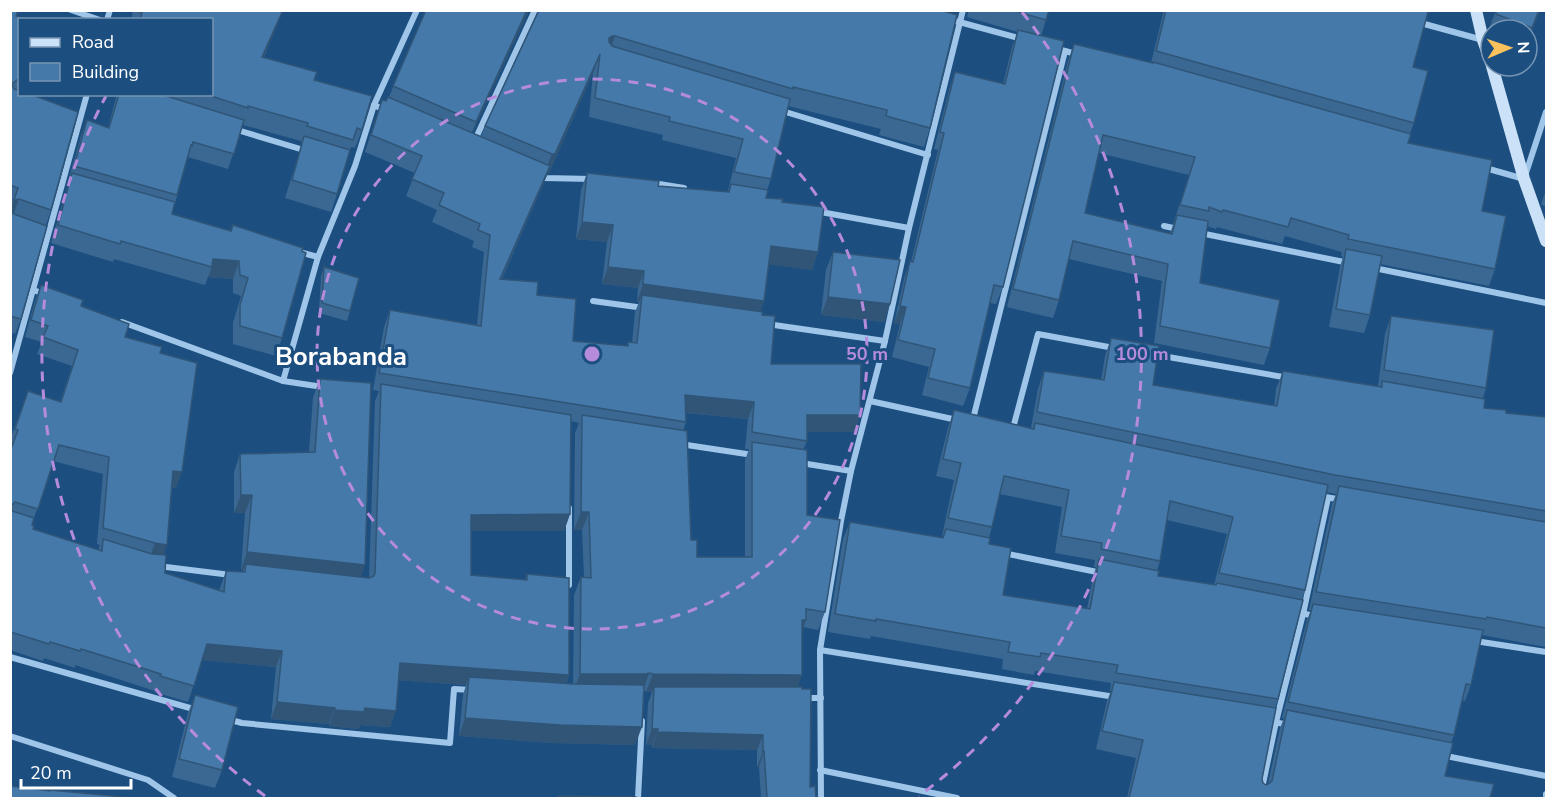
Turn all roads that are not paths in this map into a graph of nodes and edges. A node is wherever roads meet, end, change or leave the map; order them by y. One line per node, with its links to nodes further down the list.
1 (71, 10): 6 (street)
2 (417, 10): 16 (street)
3 (535, 10): 23 (street)
4 (963, 10): 8 (street)
5 (939, 16): 8 (street)
6 (94, 18)
7 (1406, 20): 9 (street)
8 (960, 22): 10 (street); 25 (street)
9 (1479, 39)
10 (1034, 43)
11 (1044, 46): 12 (street)
12 (1065, 51): 13 (street); 61 (street)
13 (1088, 58)
14 (1495, 78): 30 (main road)
15 (86, 96): 21 (street)
16 (374, 105): 19 (street); 27 (street)
17 (768, 107): 25 (street)
18 (1546, 112): 30 (street)
19 (396, 114)
20 (66, 123): 21 (street)
21 (77, 127): 33 (street)
22 (232, 128): 24 (street)
23 (472, 146)
24 (310, 152)
25 (928, 155): 38 (street)
26 (344, 162): 27 (street)
27 (355, 166): 43 (street)
28 (1478, 166): 30 (street)
29 (534, 173): 31 (street)
30 (1524, 179): 41 (main road)
31 (599, 180)
32 (643, 181): 35 (street)
33 (62, 185): 34 (street); 40 (street)
34 (73, 188)
35 (689, 189)
36 (805, 209): 38 (street)
37 (1164, 226): 47 (street)
38 (909, 228): 51 (street)
39 (39, 234): 40 (street)
40 (48, 237): 44 (street)
41 (1546, 242)
42 (296, 251): 43 (street)
43 (318, 257): 58 (street)
44 (33, 290): 45 (street); 53 (street)
45 (55, 298)
46 (593, 301): 48 (street)
47 (1546, 303)
48 (652, 309)
49 (120, 321): 58 (street)
50 (757, 323): 51 (street)
51 (885, 341): 60 (street)
52 (10, 342): 53 (street)
53 (18, 344): 56 (street)
54 (1119, 348): 64 (street)
55 (1142, 352): 57 (street)
56 (10, 373)
57 (1292, 379)
58 (283, 381): 59 (street)
59 (326, 388)
60 (870, 401): 61 (street); 69 (street)
61 (972, 424): 62 (street)
62 (982, 426)
63 (1002, 430): 64 (street)
64 (1012, 432): 65 (street)
65 (1024, 435)
66 (675, 443): 67 (street)
67 (757, 456)
68 (792, 462): 69 (street)
69 (851, 471): 74 (street)
70 (1316, 495): 72 (street)
71 (569, 497): 80 (street)
72 (1328, 498): 73 (street); 82 (street)
73 (1351, 502)
74 (840, 520): 75 (street); 85 (street)
75 (852, 523)
76 (991, 551): 78 (street)
77 (148, 565): 79 (street)
78 (1107, 574)
79 (243, 576)
80 (569, 591)
81 (1292, 611): 82 (street)
82 (1303, 614): 83 (street); 96 (street)
83 (1326, 617)
84 (1465, 639): 86 (street)
85 (820, 650): 90 (street); 91 (street)
86 (1546, 652)
87 (10, 657): 92 (street)
88 (477, 690): 93 (street)
89 (797, 698): 90 (street)
90 (820, 698): 100 (street)
91 (1124, 698)
92 (209, 714)
93 (220, 717)
94 (642, 719): 104 (street)
95 (1265, 720): 96 (street)
96 (1276, 722): 97 (street); 107 (street)
97 (1300, 727)
98 (10, 736): 103 (street)
99 (1429, 752): 101 (street)
100 (820, 770): 105 (street); 106 (street)
101 (1546, 776)
102 (1546, 794): 108 (street)
103 (174, 798)
104 (638, 798)
105 (821, 798)
106 (957, 798)
107 (1260, 798)
108 (1546, 798)

